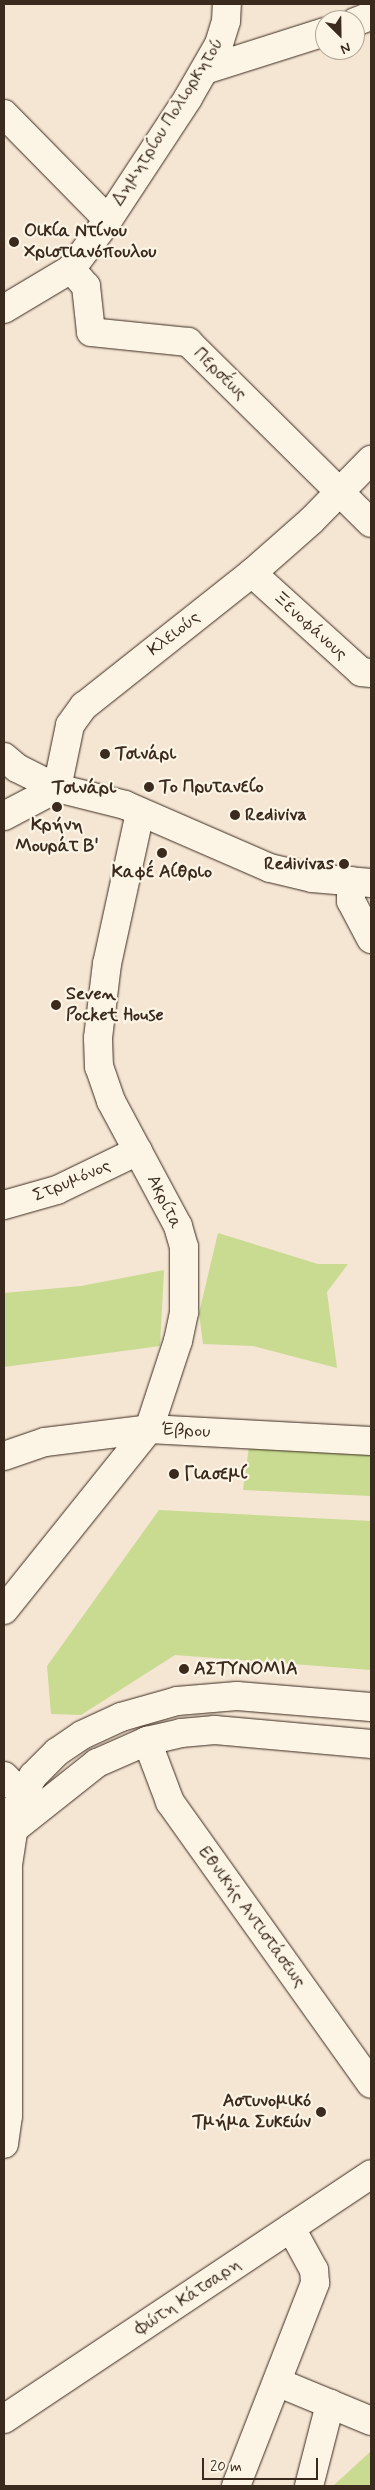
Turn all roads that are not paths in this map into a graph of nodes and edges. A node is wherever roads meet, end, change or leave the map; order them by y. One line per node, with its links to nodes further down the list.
1 (227, 4): 3 (street, Δημητρίου Πολιορκητού)
2 (315, 35): 3 (street)
3 (205, 70): 5 (street, Δημητρίου Πολιορκητού)
4 (4, 114): 5 (street)
5 (108, 220): 6 (street, Δημητρίου Πολιορκητού)
6 (71, 269): 7 (street, Δημητρίου Πολιορκητού); 9 (street, Περσέως)
7 (4, 309)
8 (371, 460): 9 (street, Κλειούς)
9 (342, 492): 10 (street, Περσέως); 11 (street, Κλειούς)
10 (371, 523)
11 (252, 573): 12 (street, Ξενοφάνους); 14 (street, Κλειούς)
12 (371, 673)
13 (4, 757): 14 (street)
14 (57, 788): 15 (street); 16 (street)
15 (140, 813): 17 (street); 19 (street, Ακρίτα)
16 (4, 816)
17 (361, 882): 18 (street)
18 (371, 939)
19 (138, 1151): 20 (street, Στρυμόνος); 21 (street, Ακρίτα)
20 (4, 1205)
21 (149, 1428): 22 (street, Έβρου); 23 (street, Έβρου); 24 (street, Ακρίτα)
22 (371, 1441)
23 (4, 1456)
24 (4, 1610)
25 (371, 1707): 28 (street)
26 (147, 1741): 27 (street); 29 (street); 31 (street, Εθνικής Αντιστάσεως)
27 (371, 1744)
28 (13, 1784): 29 (street)
29 (15, 1828): 30 (street)
30 (6, 1865): 32 (street)
31 (371, 2084)
32 (4, 2144)
33 (365, 2178): 34 (street, Φώτη Κάτσαρη)
34 (291, 2228): 35 (street); 37 (street, Φώτη Κάτσαρη)
35 (278, 2382): 36 (street); 39 (street)
36 (330, 2404): 38 (street); 40 (street)
37 (4, 2419)
38 (371, 2421)
39 (236, 2486)
40 (309, 2486)

